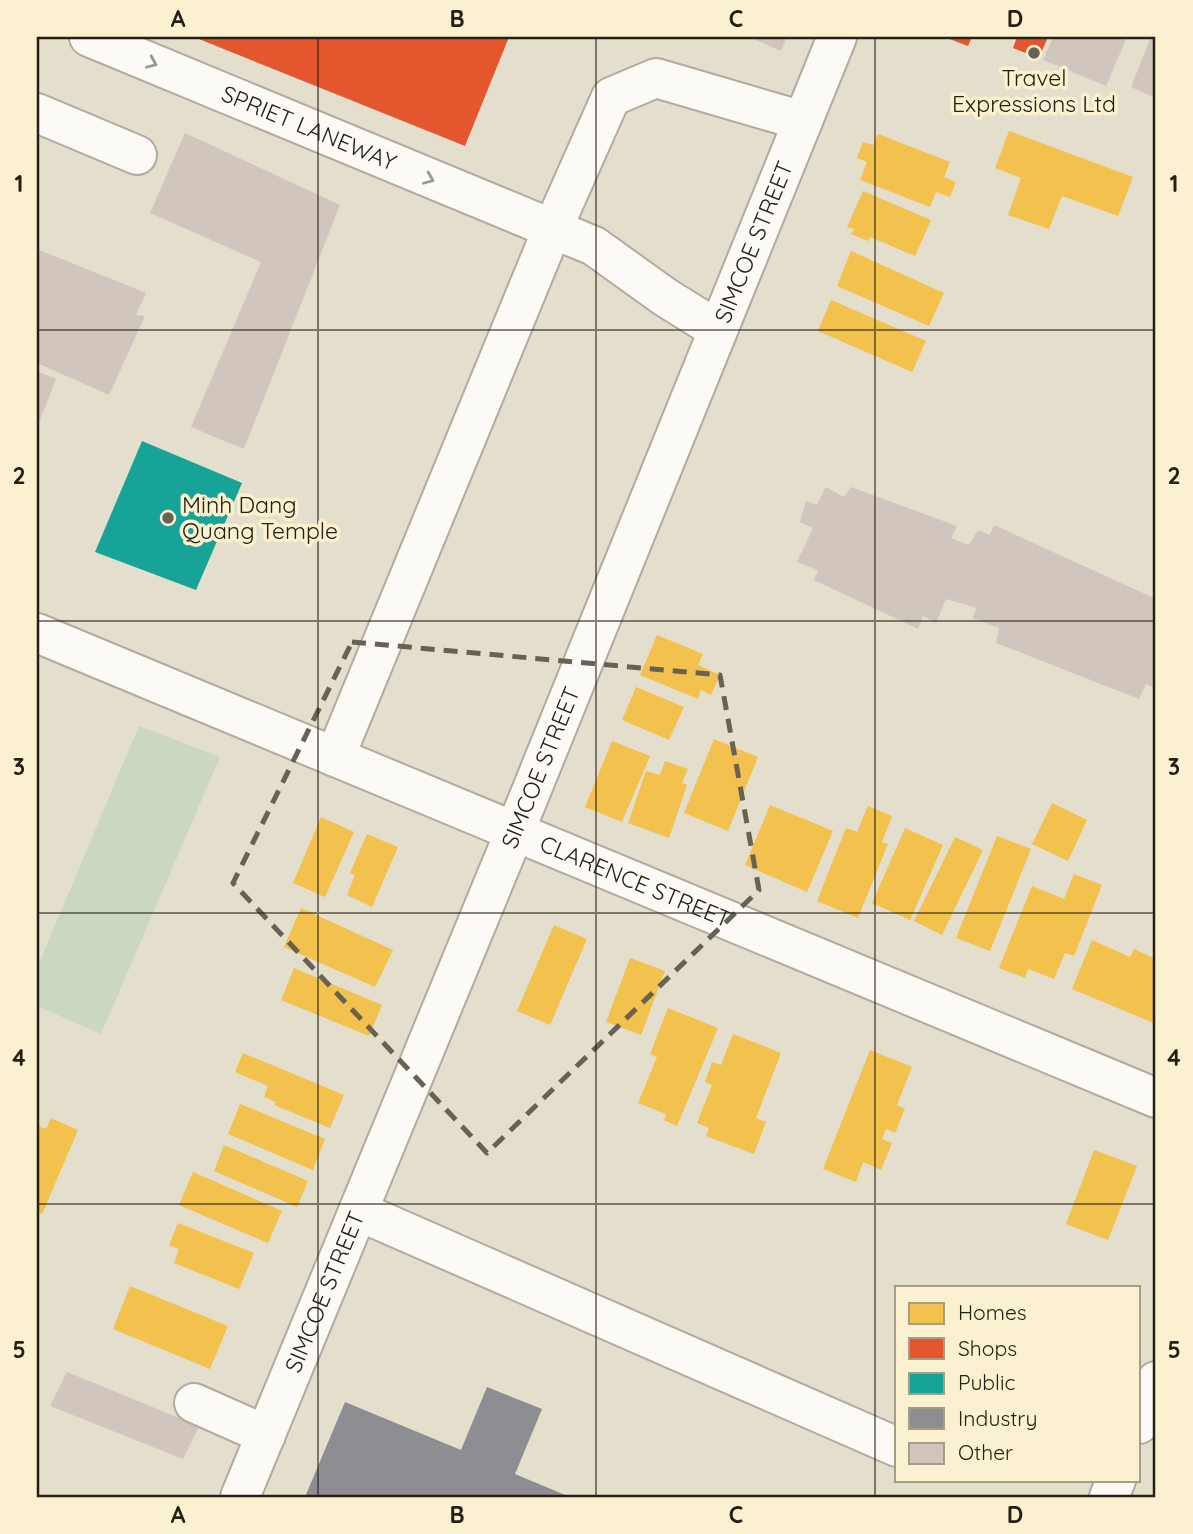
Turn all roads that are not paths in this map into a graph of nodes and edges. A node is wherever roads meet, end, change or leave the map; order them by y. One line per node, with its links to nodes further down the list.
1 (89, 37): 6 (street, SPRIET LANEWAY, one-way to 6)
2 (837, 37): 4 (street, SIMCOE STREET)
3 (37, 113): 5 (street)
4 (803, 121): 6 (street); 7 (street, SIMCOE STREET)
5 (137, 155)
6 (541, 226): 7 (street, SPRIET LANEWAY); 9 (street)
7 (718, 330): 10 (street, SIMCOE STREET)
8 (37, 634): 9 (street, CLARENCE STREET)
9 (335, 757): 10 (street, CLARENCE STREET)
10 (515, 831): 11 (street, CLARENCE STREET); 12 (street, SIMCOE STREET)
11 (1156, 1098)
12 (358, 1211): 16 (street, SIMCOE STREET); 17 (street)
13 (1156, 1381): 15 (street)
14 (194, 1403): 16 (street)
15 (1140, 1421)
16 (266, 1435): 18 (street, SIMCOE STREET)
17 (895, 1446)
18 (240, 1497)

